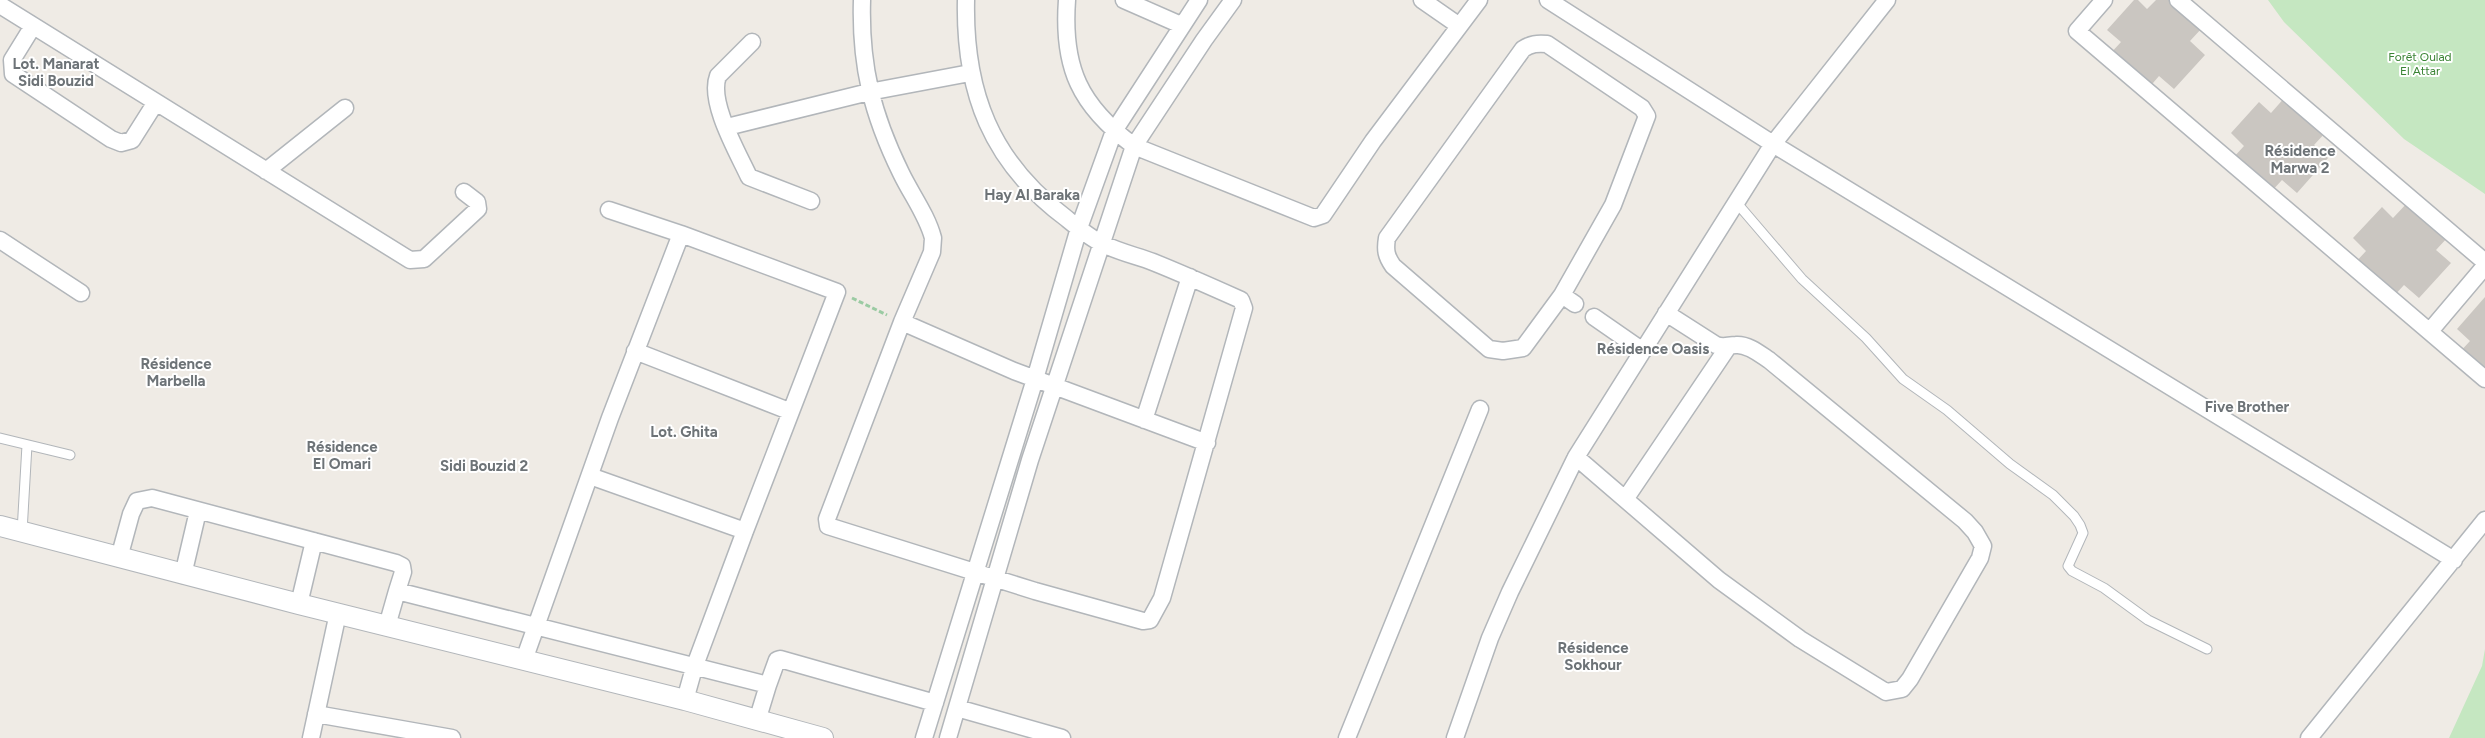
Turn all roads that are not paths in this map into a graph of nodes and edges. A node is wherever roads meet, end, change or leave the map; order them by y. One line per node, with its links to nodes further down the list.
1 (862, 0): 19 (street)
2 (966, 0): 18 (street)
3 (1067, 0): 23 (street)
4 (1124, 0): 14 (street)
5 (1200, 0): 14 (street)
6 (1233, 0): 25 (street)
7 (1422, 0): 15 (street)
8 (1479, 0): 15 (street)
9 (1548, 0): 24 (street)
10 (2104, 0): 42 (street)
11 (2178, 0): 35 (street)
12 (1883, 1): 24 (street)
13 (0, 6): 16 (street)
14 (1181, 25): 23 (street)
15 (1458, 25): 25 (street)
16 (33, 26): 20 (street); 20 (street)
17 (752, 42): 22 (street)
18 (970, 73): 19 (street); 31 (street)
19 (869, 92): 22 (street); 41 (street)
20 (156, 102): 26 (street)
21 (345, 108): 26 (street)
22 (727, 128): 28 (street)
23 (1114, 131): 25 (street); 31 (street)
24 (1773, 144): 29 (street); 66 (street)
25 (1134, 146): 34 (street)
26 (266, 171): 27 (street)
27 (464, 192)
28 (810, 201)
29 (1736, 202): 39 (street); 75 (lane)
30 (609, 210): 32 (street)
31 (1079, 228): 34 (street); 46 (street)
32 (681, 234): 44 (street); 50 (street)
33 (0, 240): 37 (street)
34 (1102, 244): 36 (street); 48 (street)
35 (2485, 264): 42 (street)
36 (1190, 277): 51 (street); 53 (street)
37 (81, 293)
38 (1568, 299): 38 (street)
39 (1666, 313): 43 (street); 45 (street)
40 (1594, 317): 45 (street)
41 (902, 322): 46 (street); 67 (street)
42 (2430, 331): 47 (street)
43 (1728, 347): 58 (street); 58 (street)
44 (636, 351): 50 (street); 57 (street)
45 (1643, 351): 56 (street)
46 (1035, 379): 48 (street); 67 (street)
47 (2485, 379)
48 (1054, 386): 51 (street); 69 (street)
49 (1480, 409): 90 (street)
50 (789, 411): 62 (street)
51 (1144, 420): 53 (street)
52 (0, 438): 54 (lane)
53 (1207, 443): 69 (street)
54 (27, 445): 55 (lane); 63 (lane)
55 (70, 456)
56 (1576, 457): 58 (street); 91 (street)
57 (590, 476): 62 (street); 74 (street)
58 (1626, 498)
59 (198, 510): 64 (street); 65 (street); 68 (street)
60 (2485, 520): 66 (street)
61 (0, 526): 63 (street)
62 (744, 531): 77 (street)
63 (22, 532): 65 (street)
64 (314, 541): 70 (street); 71 (street)
65 (119, 558): 68 (street)
66 (2454, 560): 92 (street)
67 (975, 571): 69 (street); 80 (street)
68 (182, 574): 71 (street)
69 (995, 578): 81 (street)
70 (398, 591): 73 (street); 74 (street)
71 (299, 604): 72 (street)
72 (338, 613): 73 (street); 82 (street)
73 (387, 626): 76 (street)
74 (536, 626): 76 (street); 77 (street)
75 (2207, 649)
76 (524, 660): 79 (street)
77 (694, 668): 78 (street); 79 (street)
78 (768, 684): 80 (street); 83 (street)
79 (685, 700): 83 (street)
80 (935, 703): 87 (street)
81 (957, 708): 88 (street); 89 (street)
82 (316, 714): 84 (street); 85 (street)
83 (757, 721): 86 (street)
84 (311, 738)
85 (452, 738)
86 (823, 738)
87 (924, 738)
88 (948, 738)
89 (1062, 738)
90 (1347, 738)
91 (1456, 738)
92 (2310, 738)

